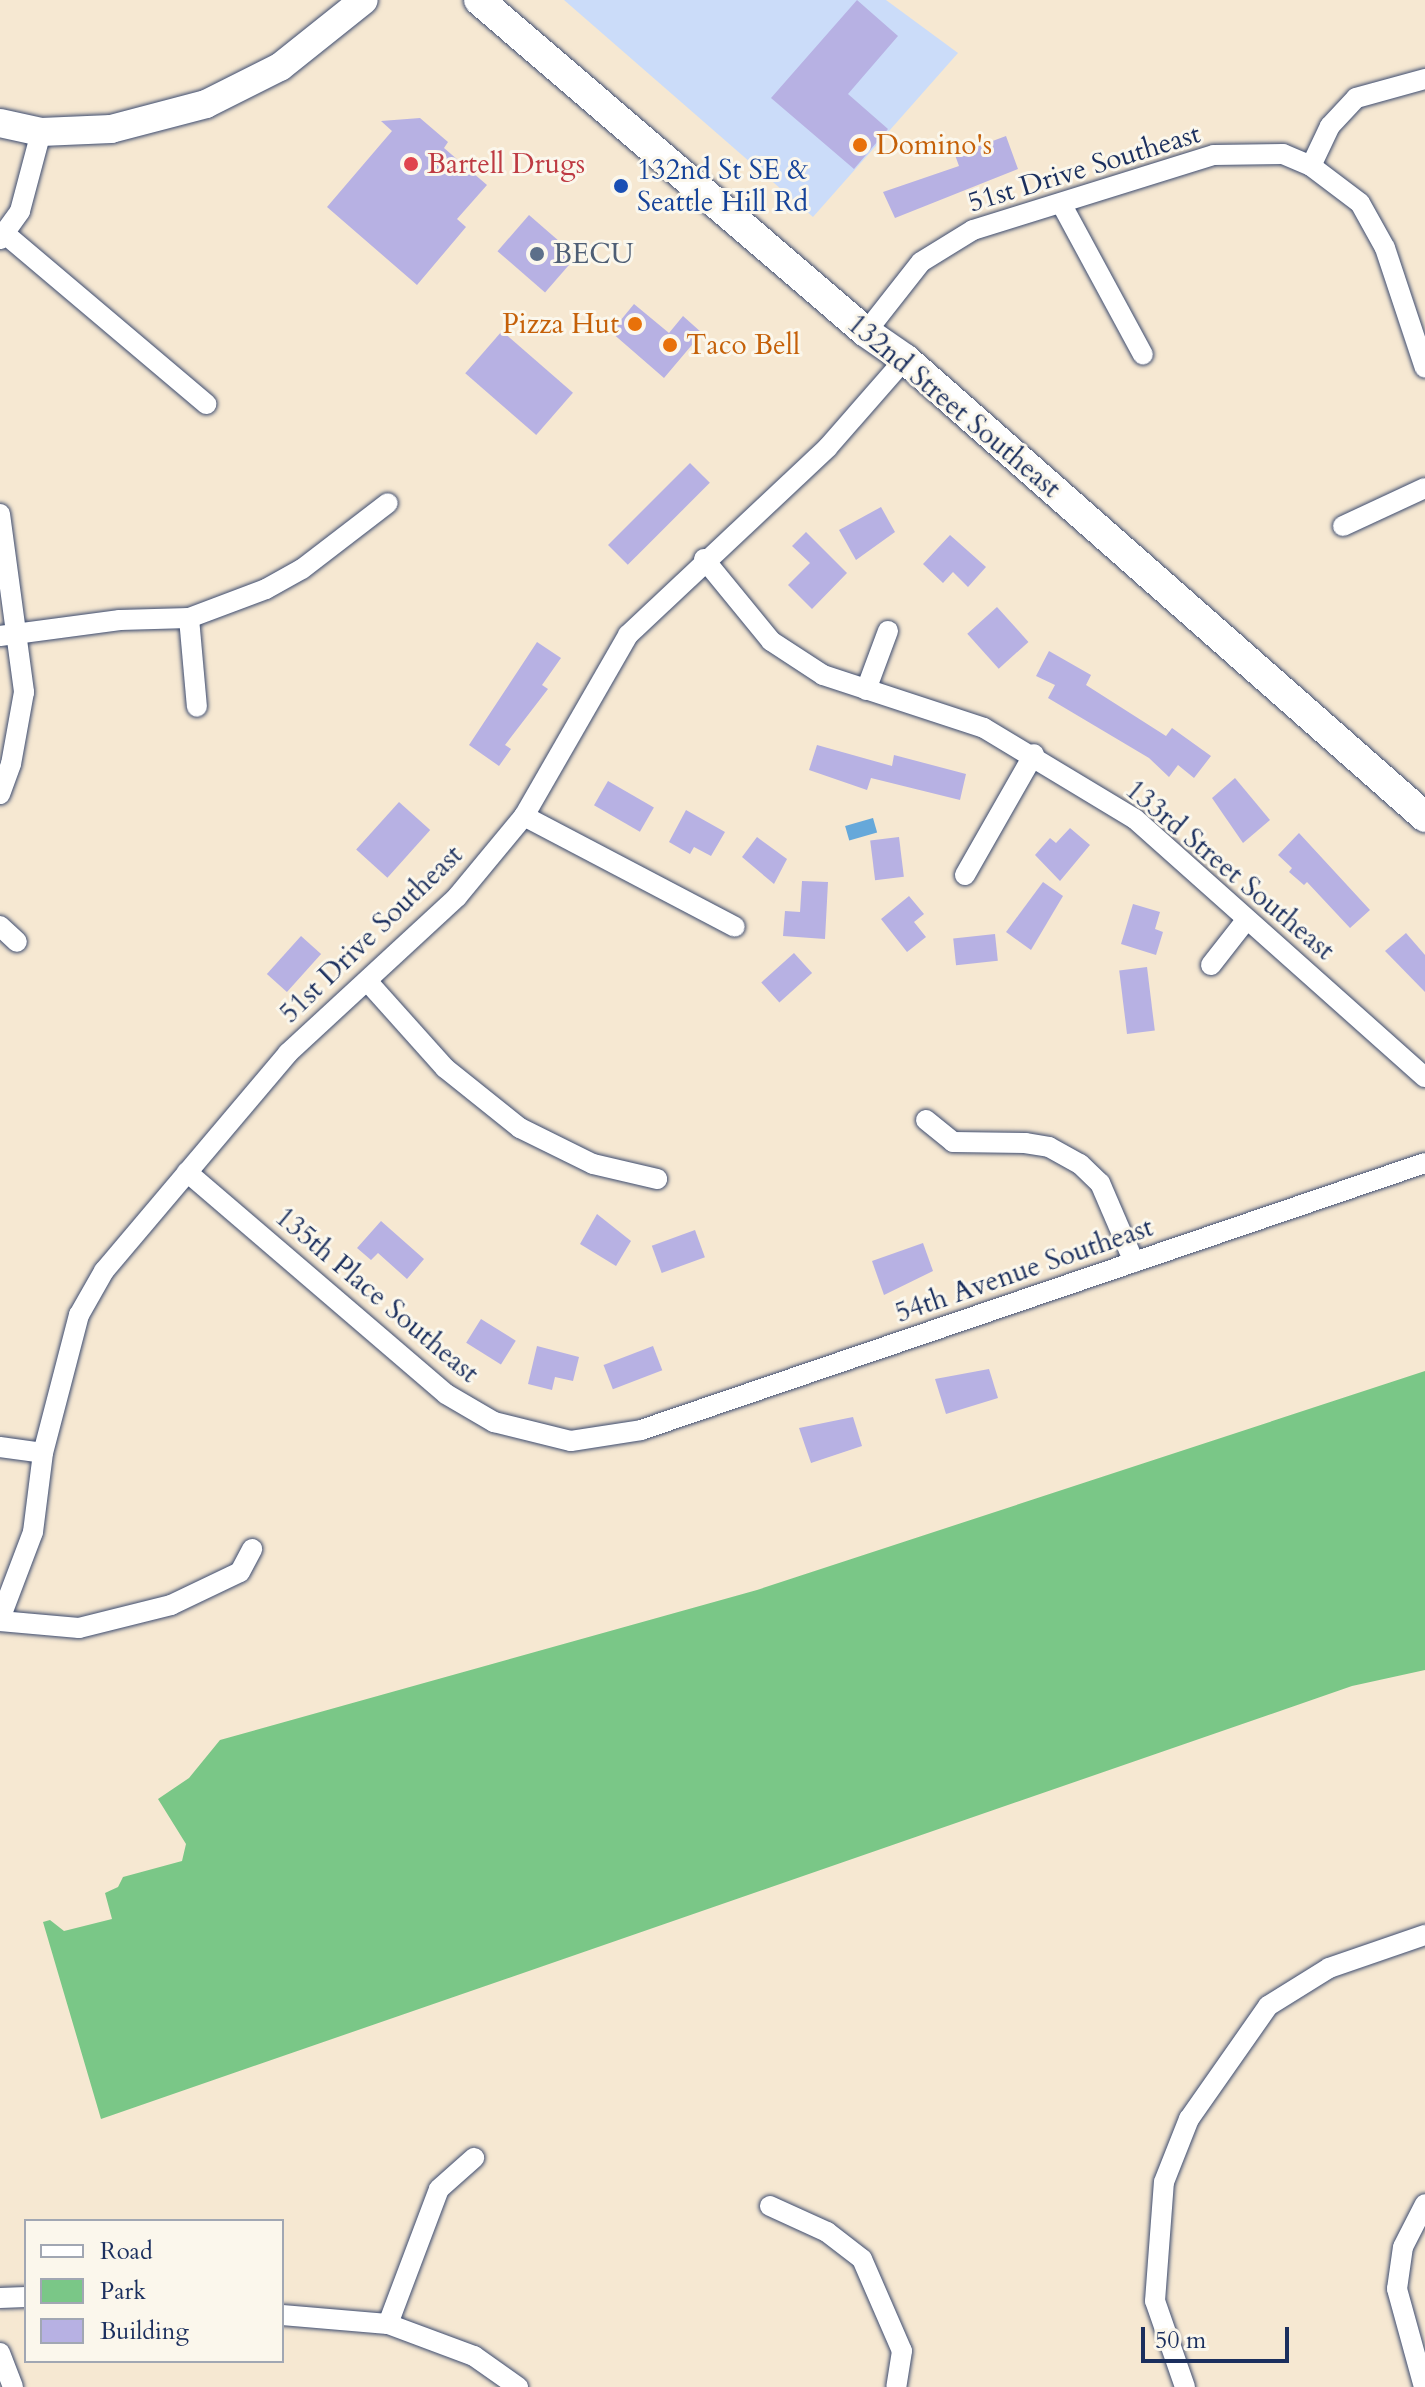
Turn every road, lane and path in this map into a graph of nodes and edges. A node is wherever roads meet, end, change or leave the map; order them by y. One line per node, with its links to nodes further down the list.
1 (364, 0): 5 (main road)
2 (479, 0): 9 (main road, 132nd Street Southeast)
3 (1425, 79): 6 (street)
4 (0, 123): 5 (main road)
5 (41, 132): 8 (street)
6 (1311, 166): 7 (street, 51st Drive Southeast); 12 (street, 51st Drive Southeast)
7 (1062, 205): 9 (street, 51st Drive Southeast); 10 (street)
8 (2, 236): 13 (street)
9 (866, 332): 11 (main road, 132nd Street Southeast)
10 (1143, 355)
11 (905, 359): 18 (street, 51st Drive Southeast); 27 (main road, 132nd Street Southeast)
12 (1425, 368)
13 (206, 404)
14 (1425, 488): 17 (street)
15 (388, 503): 19 (street)
16 (0, 514): 21 (street)
17 (1343, 526)
18 (704, 559): 22 (street, 133rd Street Southeast); 26 (street, 51st Drive Southeast)
19 (189, 618): 21 (street); 23 (street)
20 (888, 631): 22 (street)
21 (9, 636): 25 (street)
22 (866, 690): 24 (street, 133rd Street Southeast)
23 (197, 707)
24 (1034, 754): 28 (street); 29 (street, 133rd Street Southeast)
25 (0, 794)
26 (524, 816): 31 (street); 34 (street, 51st Drive Southeast)
27 (1425, 817)
28 (965, 875)
29 (1247, 919): 33 (street); 35 (street, 133rd Street Southeast)
30 (0, 926): 32 (street)
31 (735, 927)
32 (17, 942)
33 (1211, 965)
34 (369, 983): 38 (street, 51st Drive Southeast); 39 (street)
35 (1425, 1077)
36 (926, 1120): 40 (street)
37 (1425, 1163): 40 (street, 54th Avenue Southeast)
38 (187, 1172): 41 (street, 135th Place Southeast); 43 (street, 51st Drive Southeast)
39 (657, 1179)
40 (1134, 1262): 41 (street, 54th Avenue Southeast)
41 (641, 1430)
42 (0, 1447): 43 (street)
43 (43, 1453): 45 (street, 51st Drive Southeast)
44 (252, 1549): 45 (street)
45 (0, 1620)
46 (1425, 1935): 58 (street)
47 (474, 2158): 53 (street)
48 (1425, 2204): 59 (street)
49 (770, 2206): 57 (street)
50 (24, 2297): 51 (street)
51 (0, 2298)
52 (284, 2315): 53 (street)
53 (388, 2324): 56 (street)
54 (0, 2353): 55 (street)
55 (13, 2387)
56 (518, 2387)
57 (896, 2387)
58 (1185, 2387)
59 (1424, 2387)

